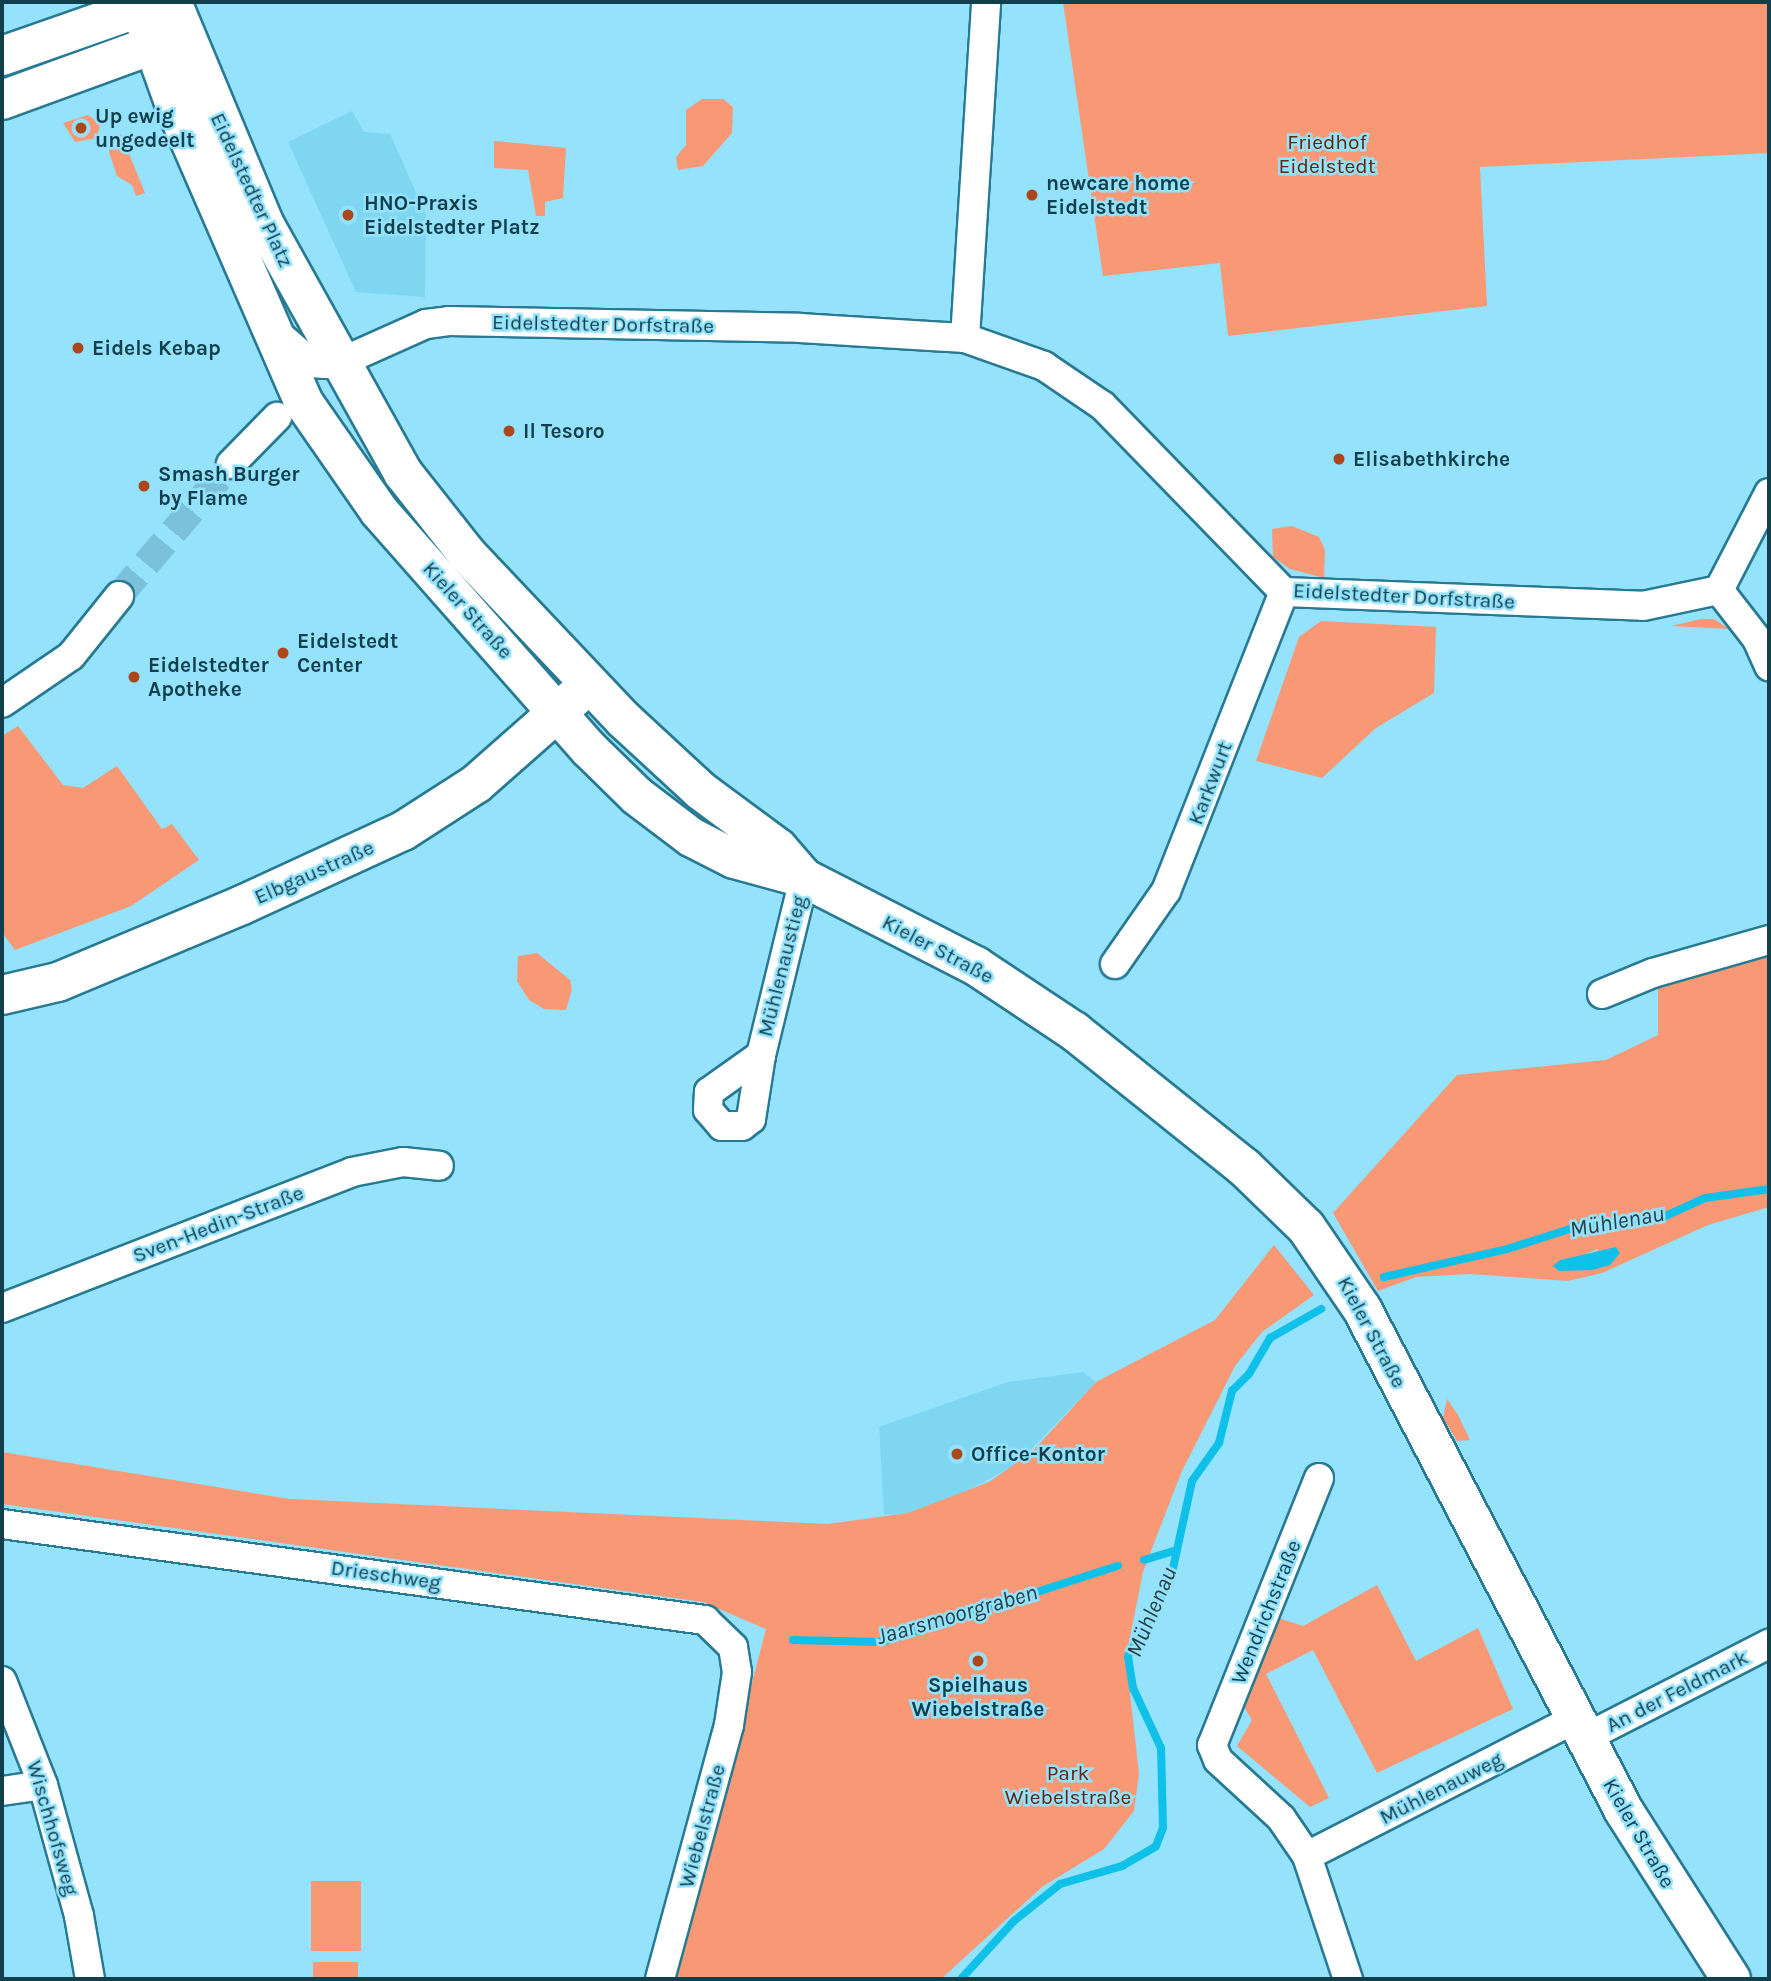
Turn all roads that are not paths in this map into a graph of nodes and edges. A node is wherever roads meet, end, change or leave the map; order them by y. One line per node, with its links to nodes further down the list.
1 (986, 2): 9 (street)
2 (156, 6): 3 (main road); 4 (main road); 10 (main road, Eidelstedter Platz)
3 (51, 41): 5 (main road); 6 (main road)
4 (150, 47): 7 (main road); 8 (main road, Eidelstedter Platz)
5 (2, 56)
6 (2, 68)
7 (2, 100)
8 (267, 320): 10 (street, Eidelstedter Dorfstraße); 20 (main road, Kieler Straße)
9 (965, 338): 10 (street, Eidelstedter Dorfstraße); 15 (street, Eidelstedter Dorfstraße)
10 (341, 362): 18 (main road, Kieler Straße)
11 (277, 416): 12 (street)
12 (230, 464)
13 (1769, 493): 14 (street)
14 (1719, 590): 15 (street, Eidelstedter Dorfstraße); 17 (street)
15 (1284, 592): 23 (street, Karkwurt)
16 (118, 596): 19 (street)
17 (1769, 666)
18 (589, 684): 20 (main road, Elbgaustraße); 21 (main road, Kieler Straße)
19 (2, 703)
20 (557, 712): 21 (main road, Kieler Straße); 25 (main road, Elbgaustraße)
21 (804, 878): 26 (street, Mühlenaustieg); 34 (main road, Kieler Straße)
22 (1769, 940): 24 (street)
23 (1115, 964)
24 (1602, 994)
25 (2, 995)
26 (761, 1055)
27 (439, 1166): 28 (street, Sven-Hedin-Straße)
28 (2, 1308)
29 (1319, 1478): 37 (street, Wendrichstraße)
30 (2, 1524): 32 (street, Drieschweg)
31 (1769, 1644): 34 (street, An der Feldmark)
32 (737, 1672): 39 (street, Wiebelstraße)
33 (2, 1681): 35 (street, Wischhofsweg)
34 (1580, 1728): 37 (street, Mühlenauweg); 41 (main road, Kieler Straße)
35 (43, 1785): 36 (street); 38 (street, Wischhofsweg)
36 (2, 1791)
37 (1307, 1856): 40 (street)
38 (90, 1979)
39 (660, 1979)
40 (1347, 1979)
41 (1731, 1979)

